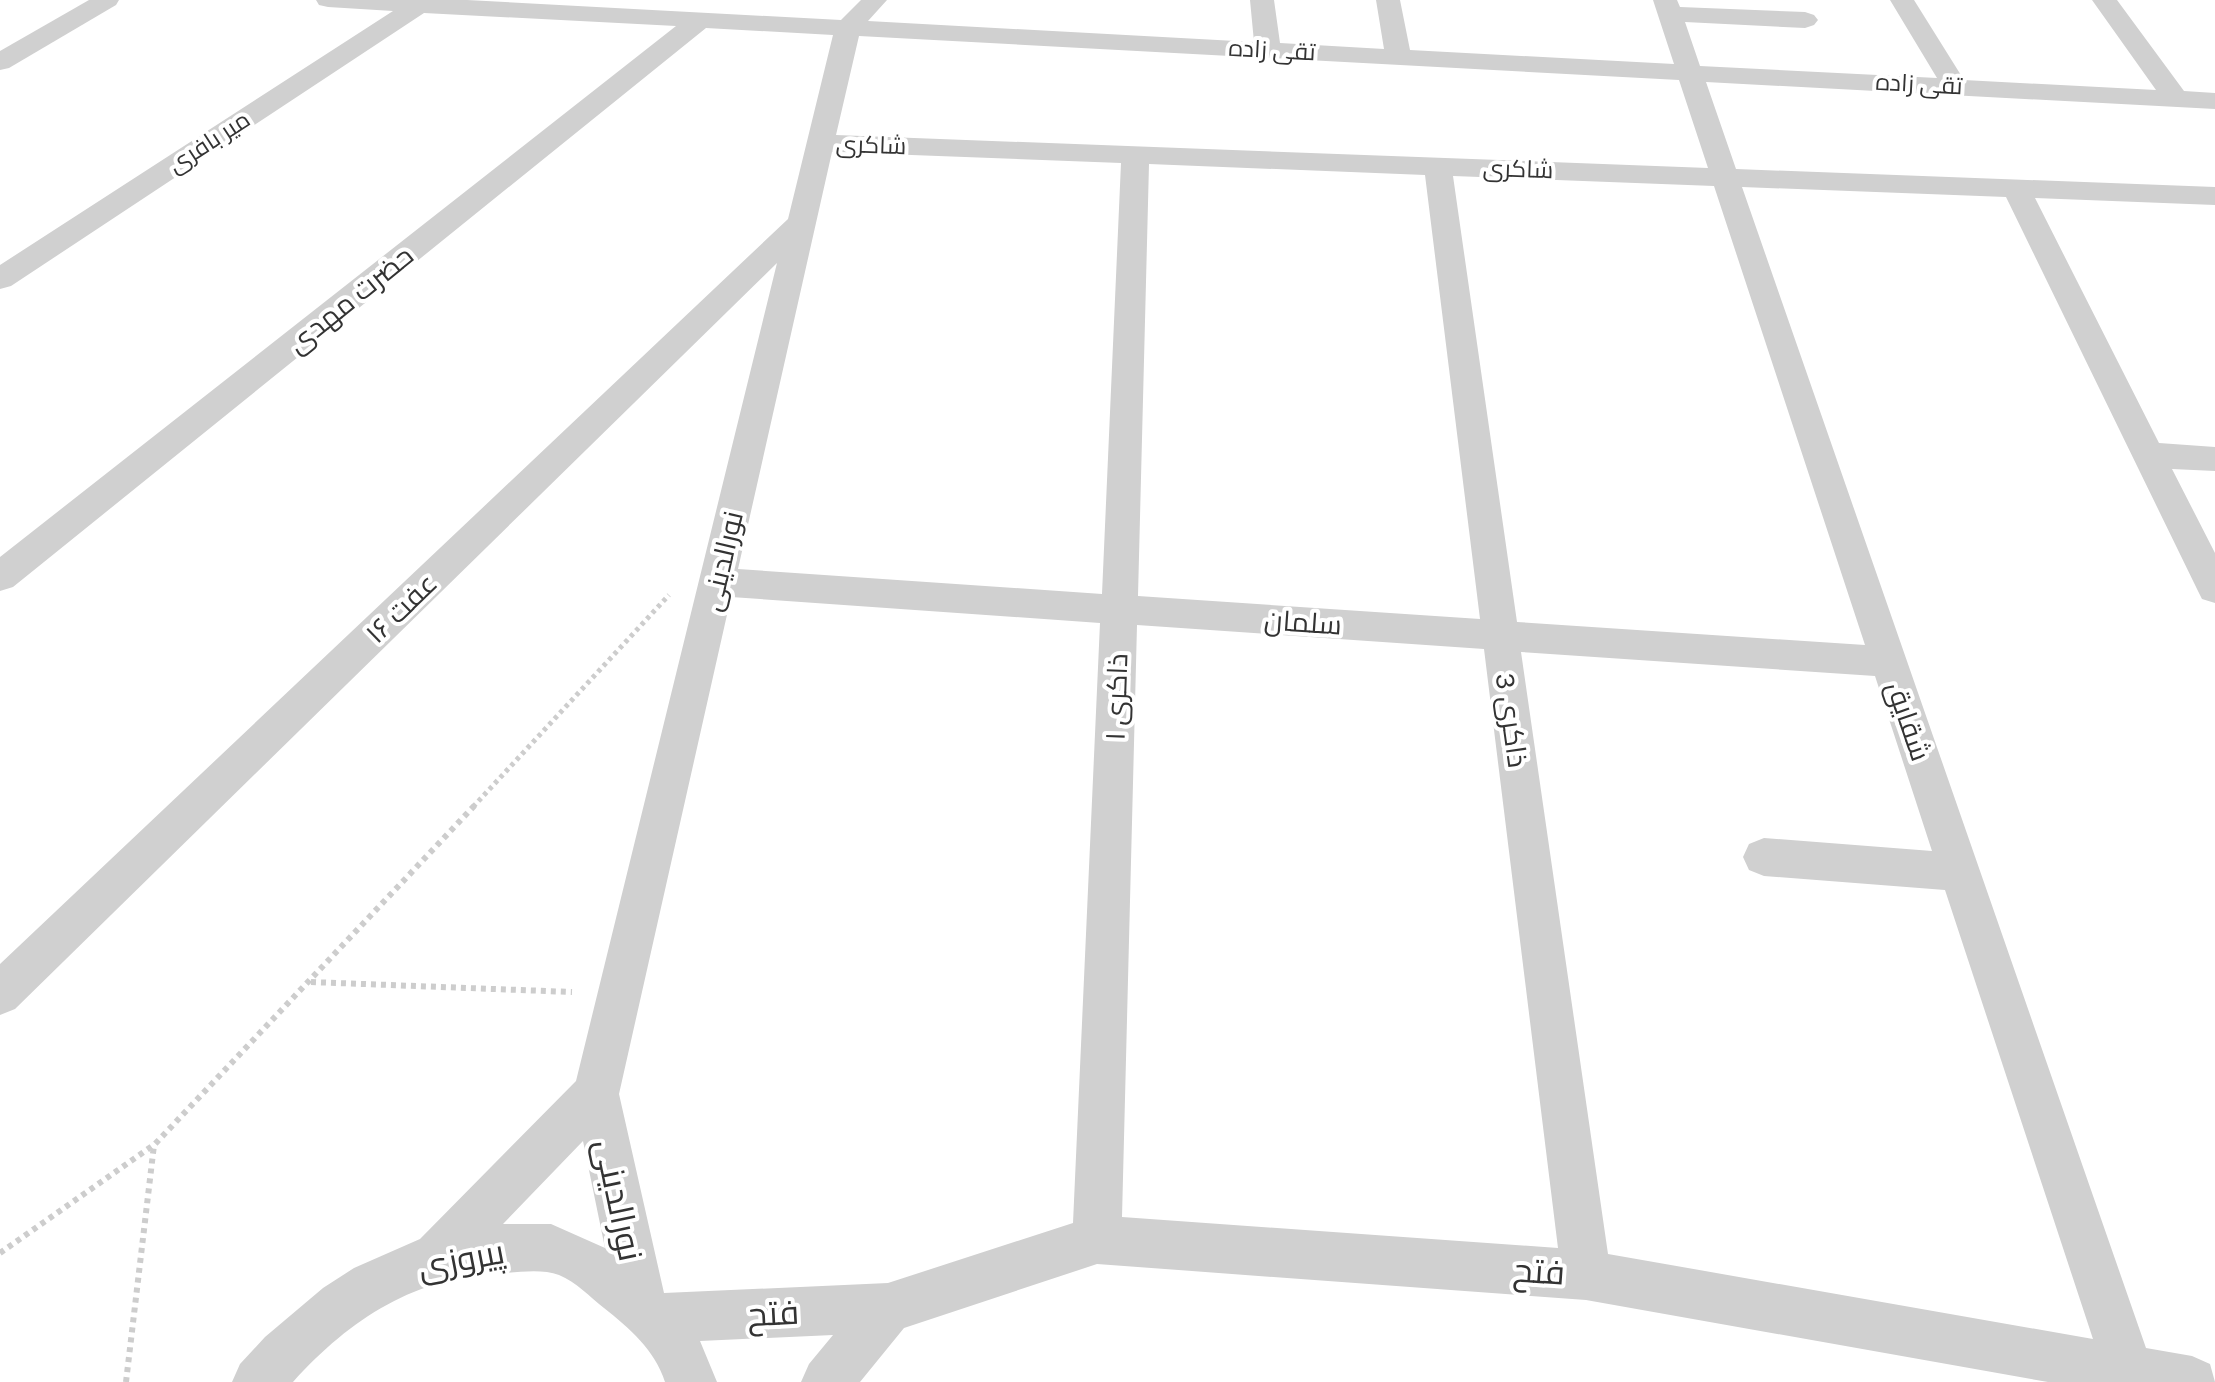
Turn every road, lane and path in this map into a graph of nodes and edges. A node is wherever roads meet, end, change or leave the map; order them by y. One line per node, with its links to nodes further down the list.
1 (107, 0): 17 (street)
2 (328, 0): 9 (street, تقی زاده)
3 (825, 0): 14 (street)
4 (875, 0): 14 (street)
5 (1262, 0): 15 (street)
6 (1388, 0): 16 (street)
7 (1902, 0): 19 (street)
8 (2104, 0): 20 (street)
9 (419, 5): 10 (street, تقی زاده); 29 (street, میر بافری)
10 (560, 6): 12 (street, تقی زاده)
11 (1668, 7): 13 (street); 18 (street, شقایق)
12 (700, 20): 14 (street, تقی زاده); 32 (street, حضرت مهدی)
13 (1805, 20)
14 (848, 27): 15 (street, تقی زاده); 22 (street, نورالدینی)
15 (1268, 50): 16 (street, تقی زاده)
16 (1398, 57): 18 (street, تقی زاده)
17 (0, 62)
18 (1690, 73): 19 (street, تقی زاده); 25 (street, شقایق)
19 (1954, 85): 20 (street, تقی زاده)
20 (2176, 99): 21 (street, تقی زاده)
21 (2215, 101)
22 (821, 143): 23 (street, شاکری); 28 (street, نورالدینی)
23 (1135, 154): 24 (street, شاکری); 35 (street, ذاکری ۱)
24 (1438, 166): 25 (street, شاکری); 36 (street, ذاکری 3)
25 (1725, 177): 26 (street, شاکری); 37 (street, شقایق)
26 (2016, 188): 27 (street, شاکری); 30 (street)
27 (2215, 196)
28 (803, 221): 33 (street, نورالدینی); 41 (street, عفت ۱۶)
29 (0, 279)
30 (2149, 455): 31 (street); 34 (street)
31 (2215, 459)
32 (0, 577)
33 (717, 582): 35 (street, سلمان); 40 (path); 42 (street, نورالدینی)
34 (2215, 589)
35 (1119, 609): 36 (street, سلمان); 45 (street, ذاکری ۱)
36 (1500, 635): 37 (street, سلمان); 48 (street, ذاکری 3)
37 (1889, 662): 39 (street, شقایق)
38 (1764, 857): 39 (street)
39 (1959, 872): 52 (street, شقایق)
40 (311, 982): 42 (path); 44 (path)
41 (0, 994)
42 (621, 994): 43 (street, نورالدینی)
43 (596, 1094): 47 (street, نورالدینی); 50 (street, نورالدینی)
44 (155, 1144): 46 (path); 53 (path)
45 (1097, 1240): 48 (street, فتح); 49 (street, فتح)
46 (0, 1253)
47 (437, 1257): 50 (street, پیروزی); 51 (street, پیروزی)
48 (1586, 1275): 52 (street, فتح)
49 (888, 1308): 50 (street, فتح); 56 (street)
50 (649, 1312): 55 (street, پیروزی)
51 (272, 1366): 54 (street, پیروزی)
52 (2128, 1369): 57 (street, فتح)
53 (126, 1382)
54 (247, 1382)
55 (691, 1382)
56 (827, 1382)
57 (2192, 1382)

